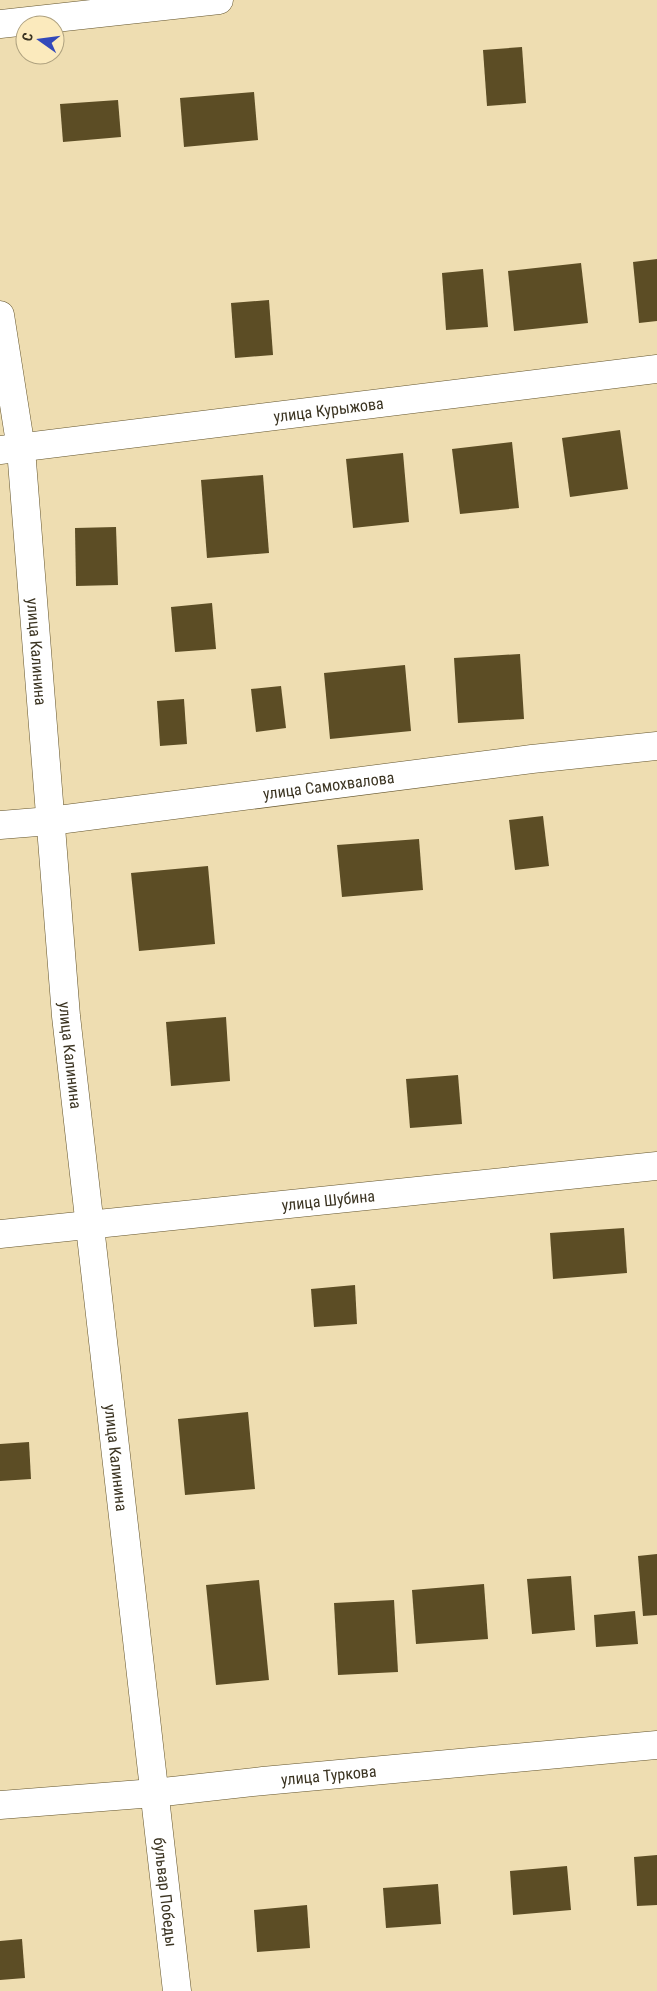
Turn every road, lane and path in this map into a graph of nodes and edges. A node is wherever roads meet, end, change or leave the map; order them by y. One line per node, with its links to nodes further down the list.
1 (219, 0): 2 (street)
2 (0, 24)
3 (0, 315): 5 (street, улица Калинина)
4 (657, 369): 5 (street, улица Курыжова)
5 (10, 450): 7 (street, улица Калинина)
6 (657, 746): 7 (street, улица Самохвалова)
7 (50, 821): 8 (street, улица Самохвалова); 10 (street, улица Калинина)
8 (0, 825)
9 (657, 1166): 10 (street, улица Шубина)
10 (91, 1226): 11 (street, улица Шубина); 13 (street, улица Калинина)
11 (0, 1234)
12 (657, 1745): 13 (street, улица Туркова)
13 (154, 1793): 14 (street, улица Туркова); 15 (street, бульвар Победы)
14 (0, 1804)
15 (177, 1991)

